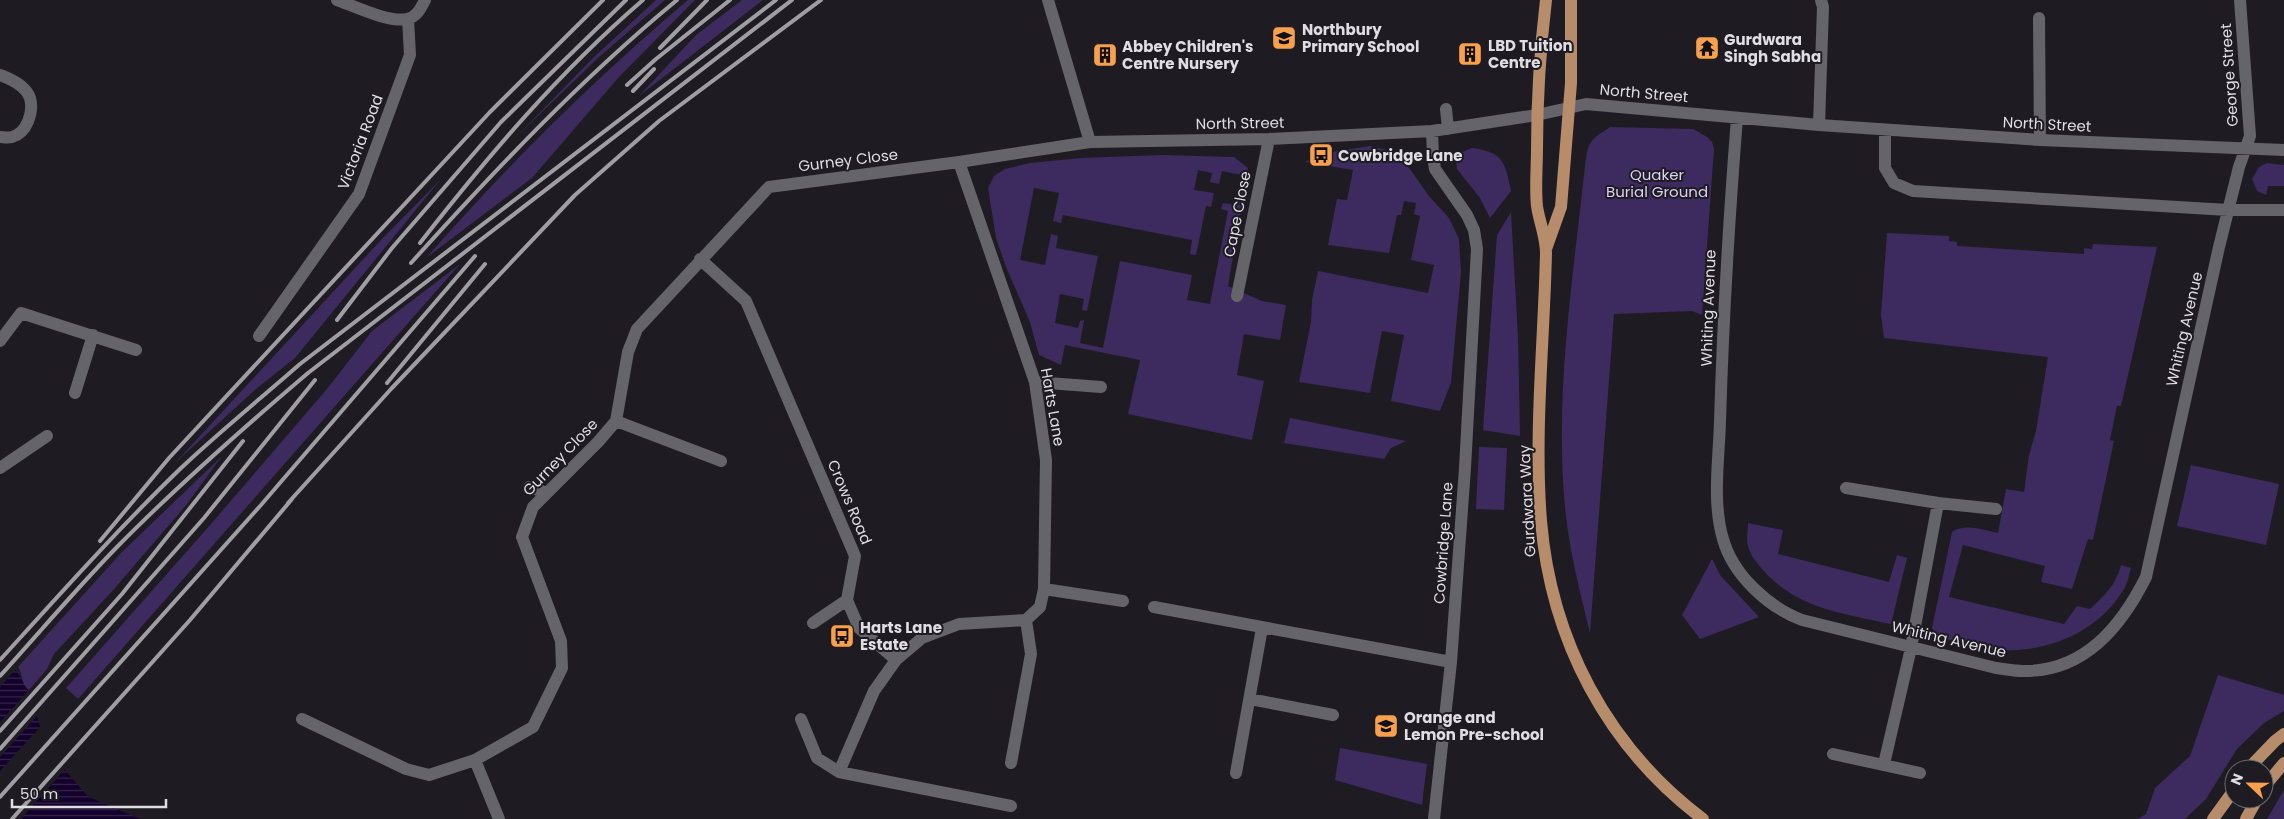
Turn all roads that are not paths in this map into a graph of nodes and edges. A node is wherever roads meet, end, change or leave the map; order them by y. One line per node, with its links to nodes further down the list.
1 (337, 0): 9 (street)
2 (426, 0): 9 (street)
3 (1048, 0): 22 (street)
4 (1546, 0): 13 (main road, Gurdwara Way)
5 (2240, 0): 23 (street, George Street)
6 (1822, 3): 15 (street)
7 (1571, 4): 12 (main road, Gurdwara Way)
8 (2039, 18): 21 (street)
9 (408, 19): 32 (street, Victoria Road)
10 (0, 75): 19 (street)
11 (1446, 109): 16 (street)
12 (1569, 109): 13 (street, North Street); 14 (street, North Street); 28 (main road, Gurdwara Way)
13 (1537, 115): 16 (street, North Street); 28 (main road, Gurdwara Way)
14 (1737, 118): 15 (street, North Street); 54 (street, Whiting Avenue)
15 (1819, 125): 17 (street, North Street)
16 (1448, 129): 18 (street, North Street)
17 (1885, 130): 21 (street, North Street); 26 (street)
18 (1432, 131): 20 (street, North Street); 56 (street, Cowbridge Lane)
19 (0, 137)
20 (1269, 139): 22 (street, North Street); 30 (street, Cape Close)
21 (2040, 140): 23 (street, North Street)
22 (1090, 142): 25 (street)
23 (2246, 147): 24 (street, North Street); 26 (street, Whiting Avenue)
24 (2284, 150)
25 (959, 162): 29 (street, Gurney Close); 35 (street, Harts Lane)
26 (2228, 210): 27 (street); 54 (street, Whiting Avenue)
27 (2284, 210)
28 (1546, 249): 76 (main road, Gurdwara Way)
29 (700, 260): 38 (street, Gurney Close); 48 (street, Crows Road)
30 (1237, 296)
31 (93, 335): 33 (street); 34 (street); 37 (street)
32 (259, 336)
33 (0, 340)
34 (136, 350)
35 (1035, 382): 36 (street); 47 (street, Harts Lane)
36 (1101, 387)
37 (75, 393)
38 (616, 421): 40 (street); 44 (street, Gurney Close)
39 (47, 436): 41 (street)
40 (721, 461)
41 (0, 468)
42 (529, 487): 44 (street)
43 (1846, 488): 45 (street)
44 (547, 493): 64 (street, Gurney Close)
45 (1938, 503): 46 (street); 54 (street)
46 (1996, 509)
47 (1044, 589): 49 (street); 51 (street, Harts Lane)
48 (847, 600): 52 (street); 55 (street)
49 (1123, 602)
50 (1154, 607): 53 (street)
51 (1026, 620): 55 (street); 65 (street)
52 (813, 623)
53 (1262, 628): 56 (street); 57 (street)
54 (1911, 648): 67 (street)
55 (896, 660): 68 (street)
56 (1451, 662): 75 (street, Cowbridge Lane)
57 (1250, 699): 58 (street); 69 (street)
58 (1333, 715)
59 (302, 719): 64 (street, Gurney Close)
60 (801, 719): 68 (street)
61 (2284, 734): 63 (main road)
62 (1833, 754): 67 (street)
63 (2257, 759)
64 (475, 760): 74 (street)
65 (1011, 763)
66 (2284, 763): 71 (main road)
67 (1884, 764): 70 (street)
68 (839, 772): 73 (street)
69 (1236, 773)
70 (1920, 773)
71 (2274, 775)
72 (2224, 804): 77 (main road)
73 (1011, 806)
74 (499, 819)
75 (1434, 819)
76 (1704, 819)
77 (2213, 819)

